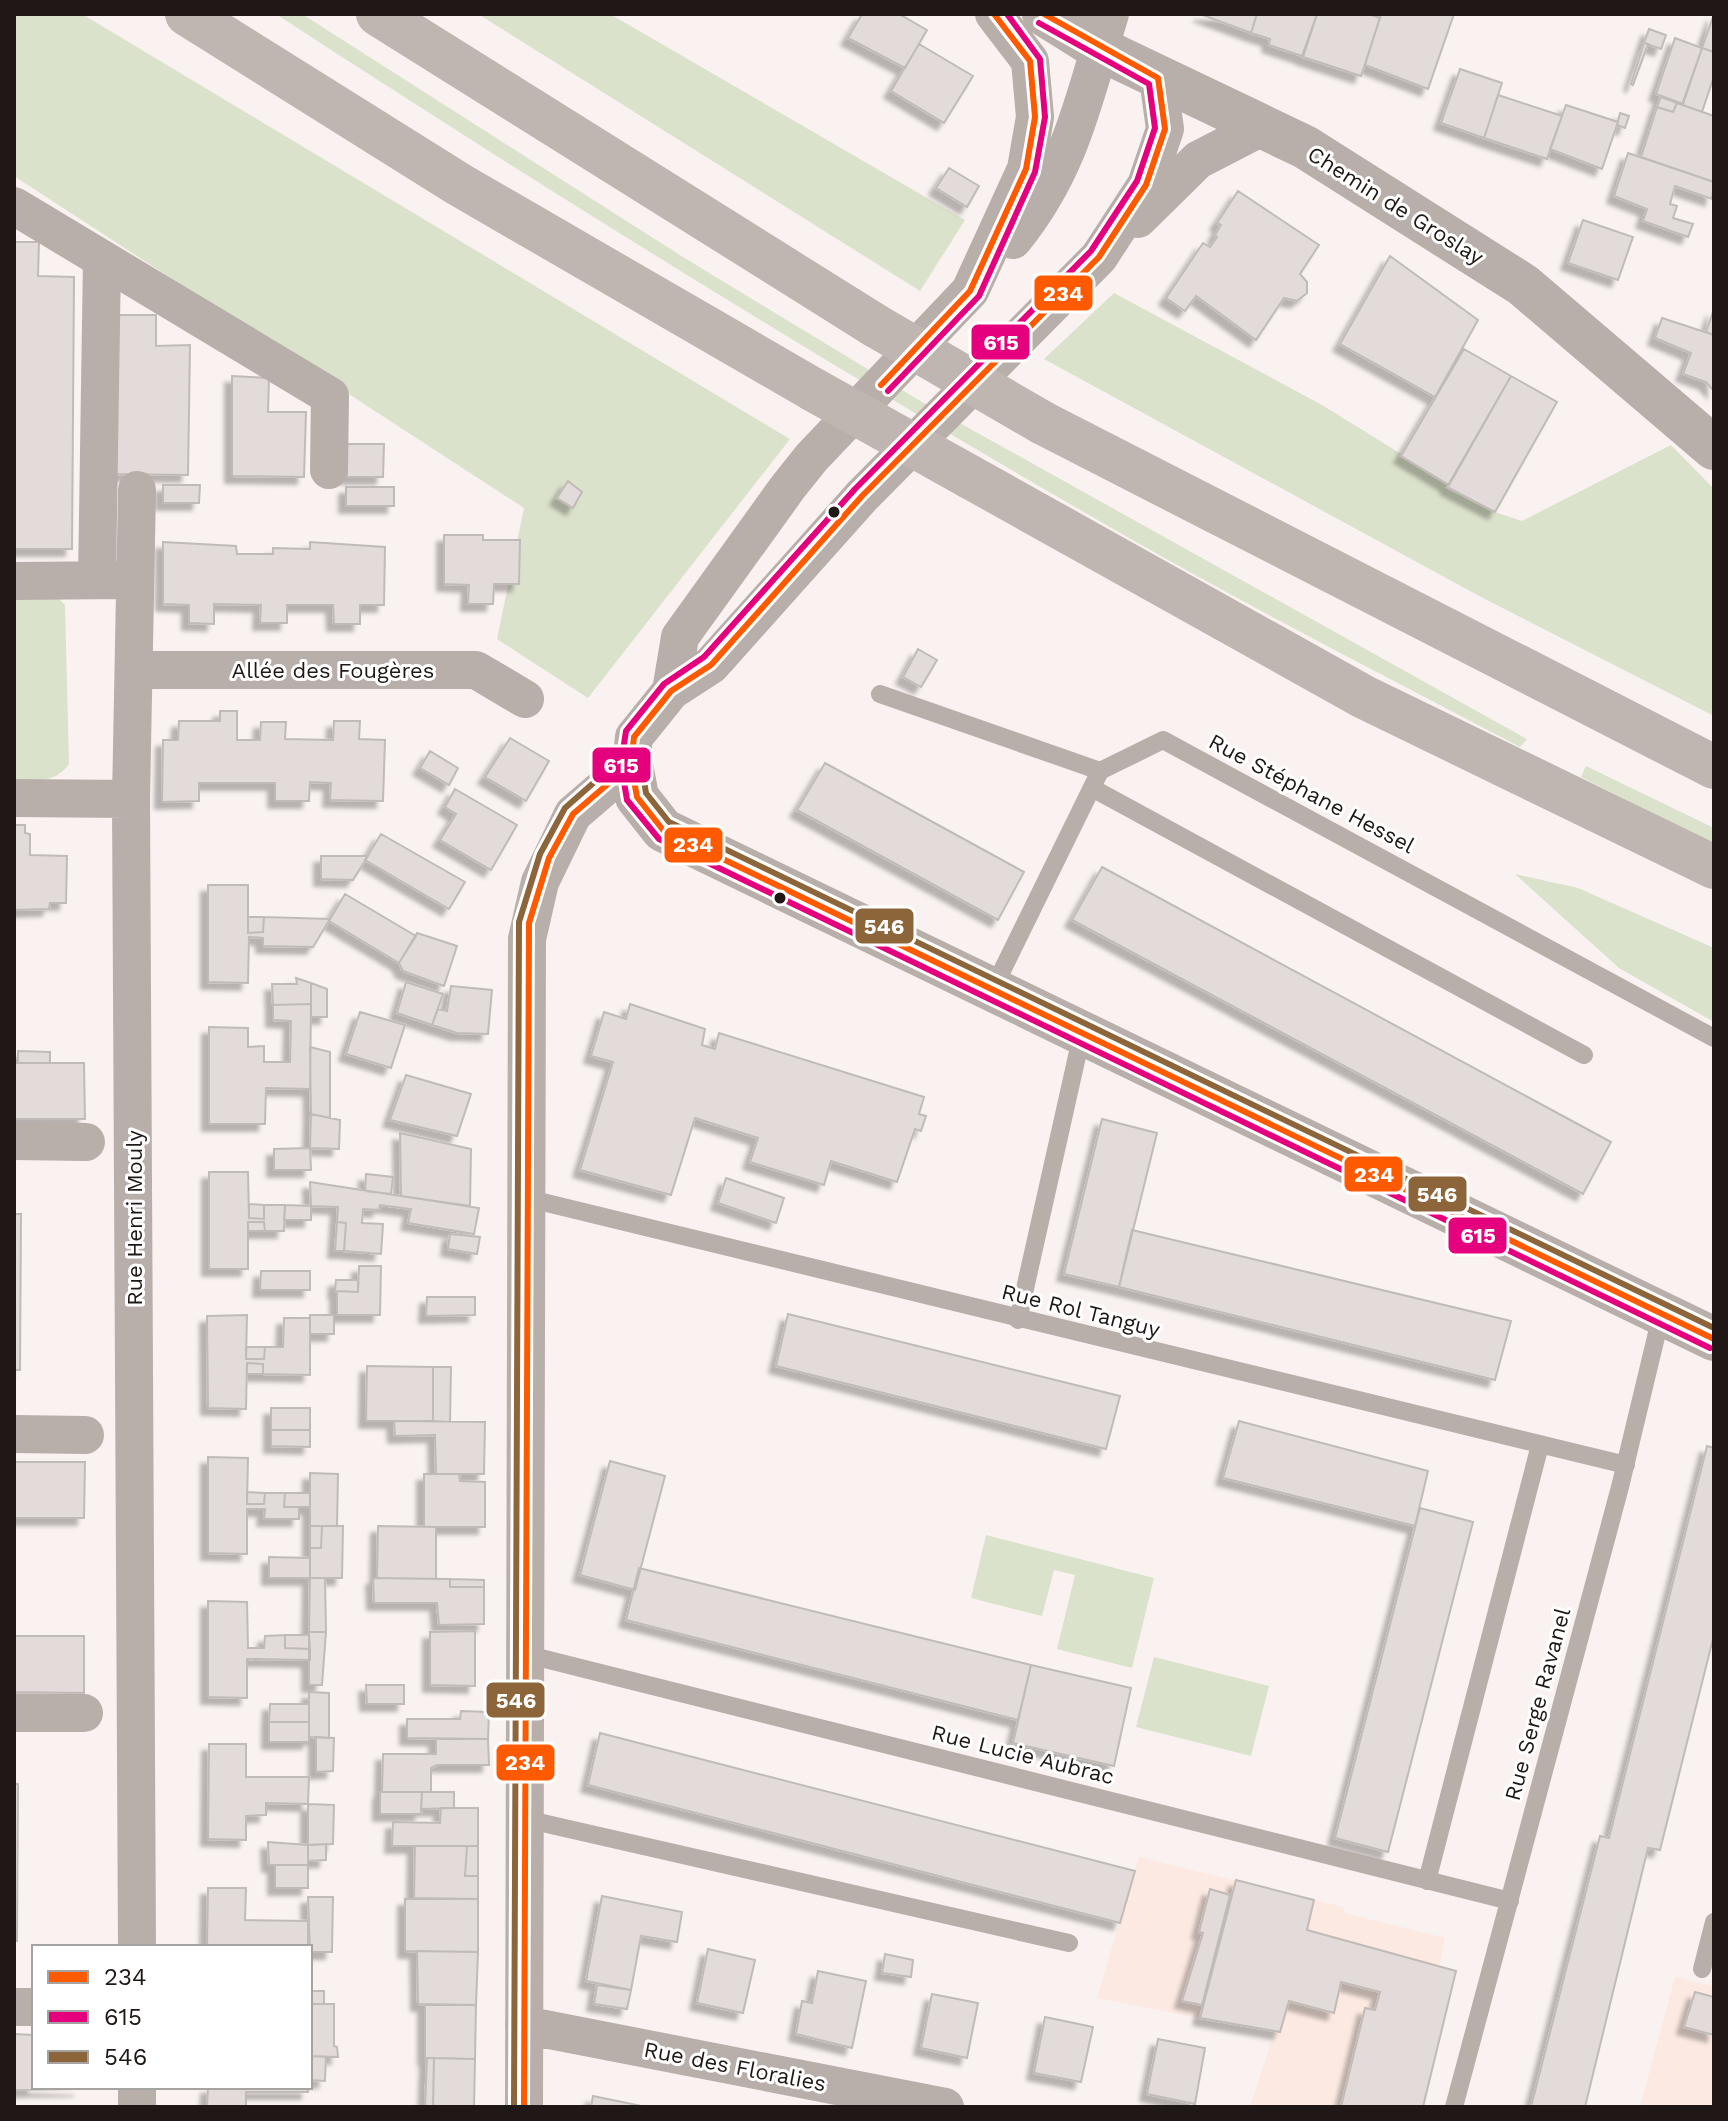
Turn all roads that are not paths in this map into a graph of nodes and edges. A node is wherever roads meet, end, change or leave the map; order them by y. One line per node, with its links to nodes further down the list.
1 (187, 14): 27 (highway, bridge)
2 (378, 14): 23 (highway, bridge)
3 (994, 14): 11 (street)
4 (1044, 14): 5 (street, Chemin de Groslay)
5 (1105, 31): 6 (street, Chemin de Groslay); 11 (street)
6 (1158, 78): 7 (street, Chemin de Groslay); 9 (street)
7 (1264, 126): 9 (street); 12 (street, Chemin de Groslay)
8 (14, 206): 10 (street)
9 (1099, 257): 19 (street)
10 (102, 259): 13 (street); 15 (street)
11 (970, 291): 19 (street)
12 (1714, 448)
13 (329, 470)
14 (137, 490): 16 (street, Rue Henri Mouly)
15 (97, 580): 16 (street); 17 (street)
16 (136, 580): 18 (street, Rue Henri Mouly)
17 (14, 581)
18 (134, 670): 21 (street, Allée des Fougères); 26 (street, Rue Henri Mouly)
19 (671, 691): 22 (street)
20 (880, 694): 24 (lane)
21 (525, 699)
22 (631, 764): 28 (street); 34 (street)
23 (1714, 767)
24 (1096, 779): 28 (lane); 30 (lane, Rue Stéphane Hessel); 31 (lane)
25 (14, 798): 26 (street)
26 (131, 799): 50 (street, Rue Henri Mouly)
27 (1714, 867)
28 (993, 989): 29 (street)
29 (1082, 1032): 35 (street); 36 (lane)
30 (1714, 1038)
31 (1584, 1055)
32 (14, 1141): 33 (street)
33 (86, 1142)
34 (526, 1198): 36 (lane, Rue Rol Tanguy); 42 (street)
35 (1662, 1312): 37 (street); 41 (lane, Rue Serge Ravanel)
36 (1018, 1320): 40 (lane, Rue Rol Tanguy)
37 (1714, 1339)
38 (14, 1434): 39 (street)
39 (85, 1435)
40 (1540, 1445): 41 (lane, Rue Rol Tanguy); 46 (lane)
41 (1626, 1465): 47 (lane, Rue Serge Ravanel)
42 (525, 1654): 45 (street); 46 (lane, Rue Lucie Aubrac)
43 (14, 1713): 44 (street)
44 (84, 1713)
45 (525, 1819): 49 (lane); 52 (street)
46 (1427, 1881): 47 (lane, Rue Lucie Aubrac)
47 (1510, 1901): 55 (lane, Rue Serge Ravanel)
48 (1714, 1922): 51 (lane)
49 (1069, 1943)
50 (137, 1945)
51 (1702, 1969)
52 (524, 2025): 53 (street); 54 (street, Rue des Floralies)
53 (524, 2107)
54 (945, 2107)
55 (1454, 2107)

